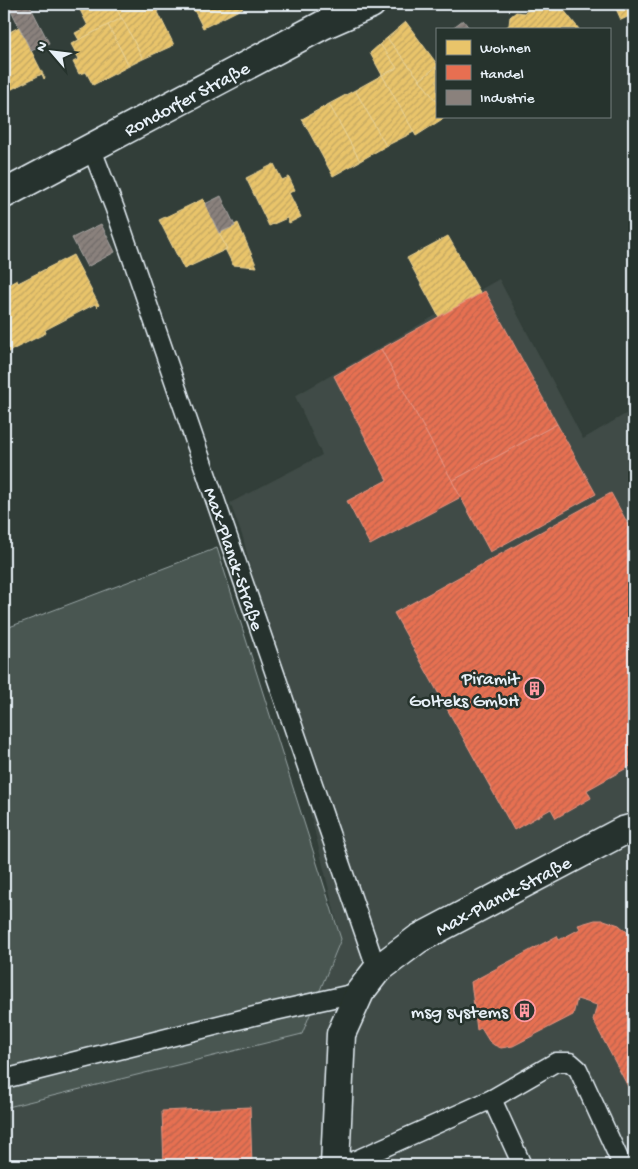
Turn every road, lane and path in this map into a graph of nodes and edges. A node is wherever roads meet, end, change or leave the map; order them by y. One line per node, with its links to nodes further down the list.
1 (371, 4): 2 (street, Rondorfer Straße)
2 (91, 148): 3 (street, Rondorfer Straße); 5 (lane, Max-Planck-Straße)
3 (4, 194)
4 (634, 828): 5 (street, Max-Planck-Straße)
5 (377, 970): 6 (street, Max-Planck-Straße)
6 (360, 992): 7 (lane); 9 (street, Max-Planck-Straße)
7 (4, 1079)
8 (492, 1099): 10 (lane); 11 (lane); 12 (lane)
9 (335, 1165)
10 (345, 1165)
11 (522, 1165)
12 (622, 1165)

